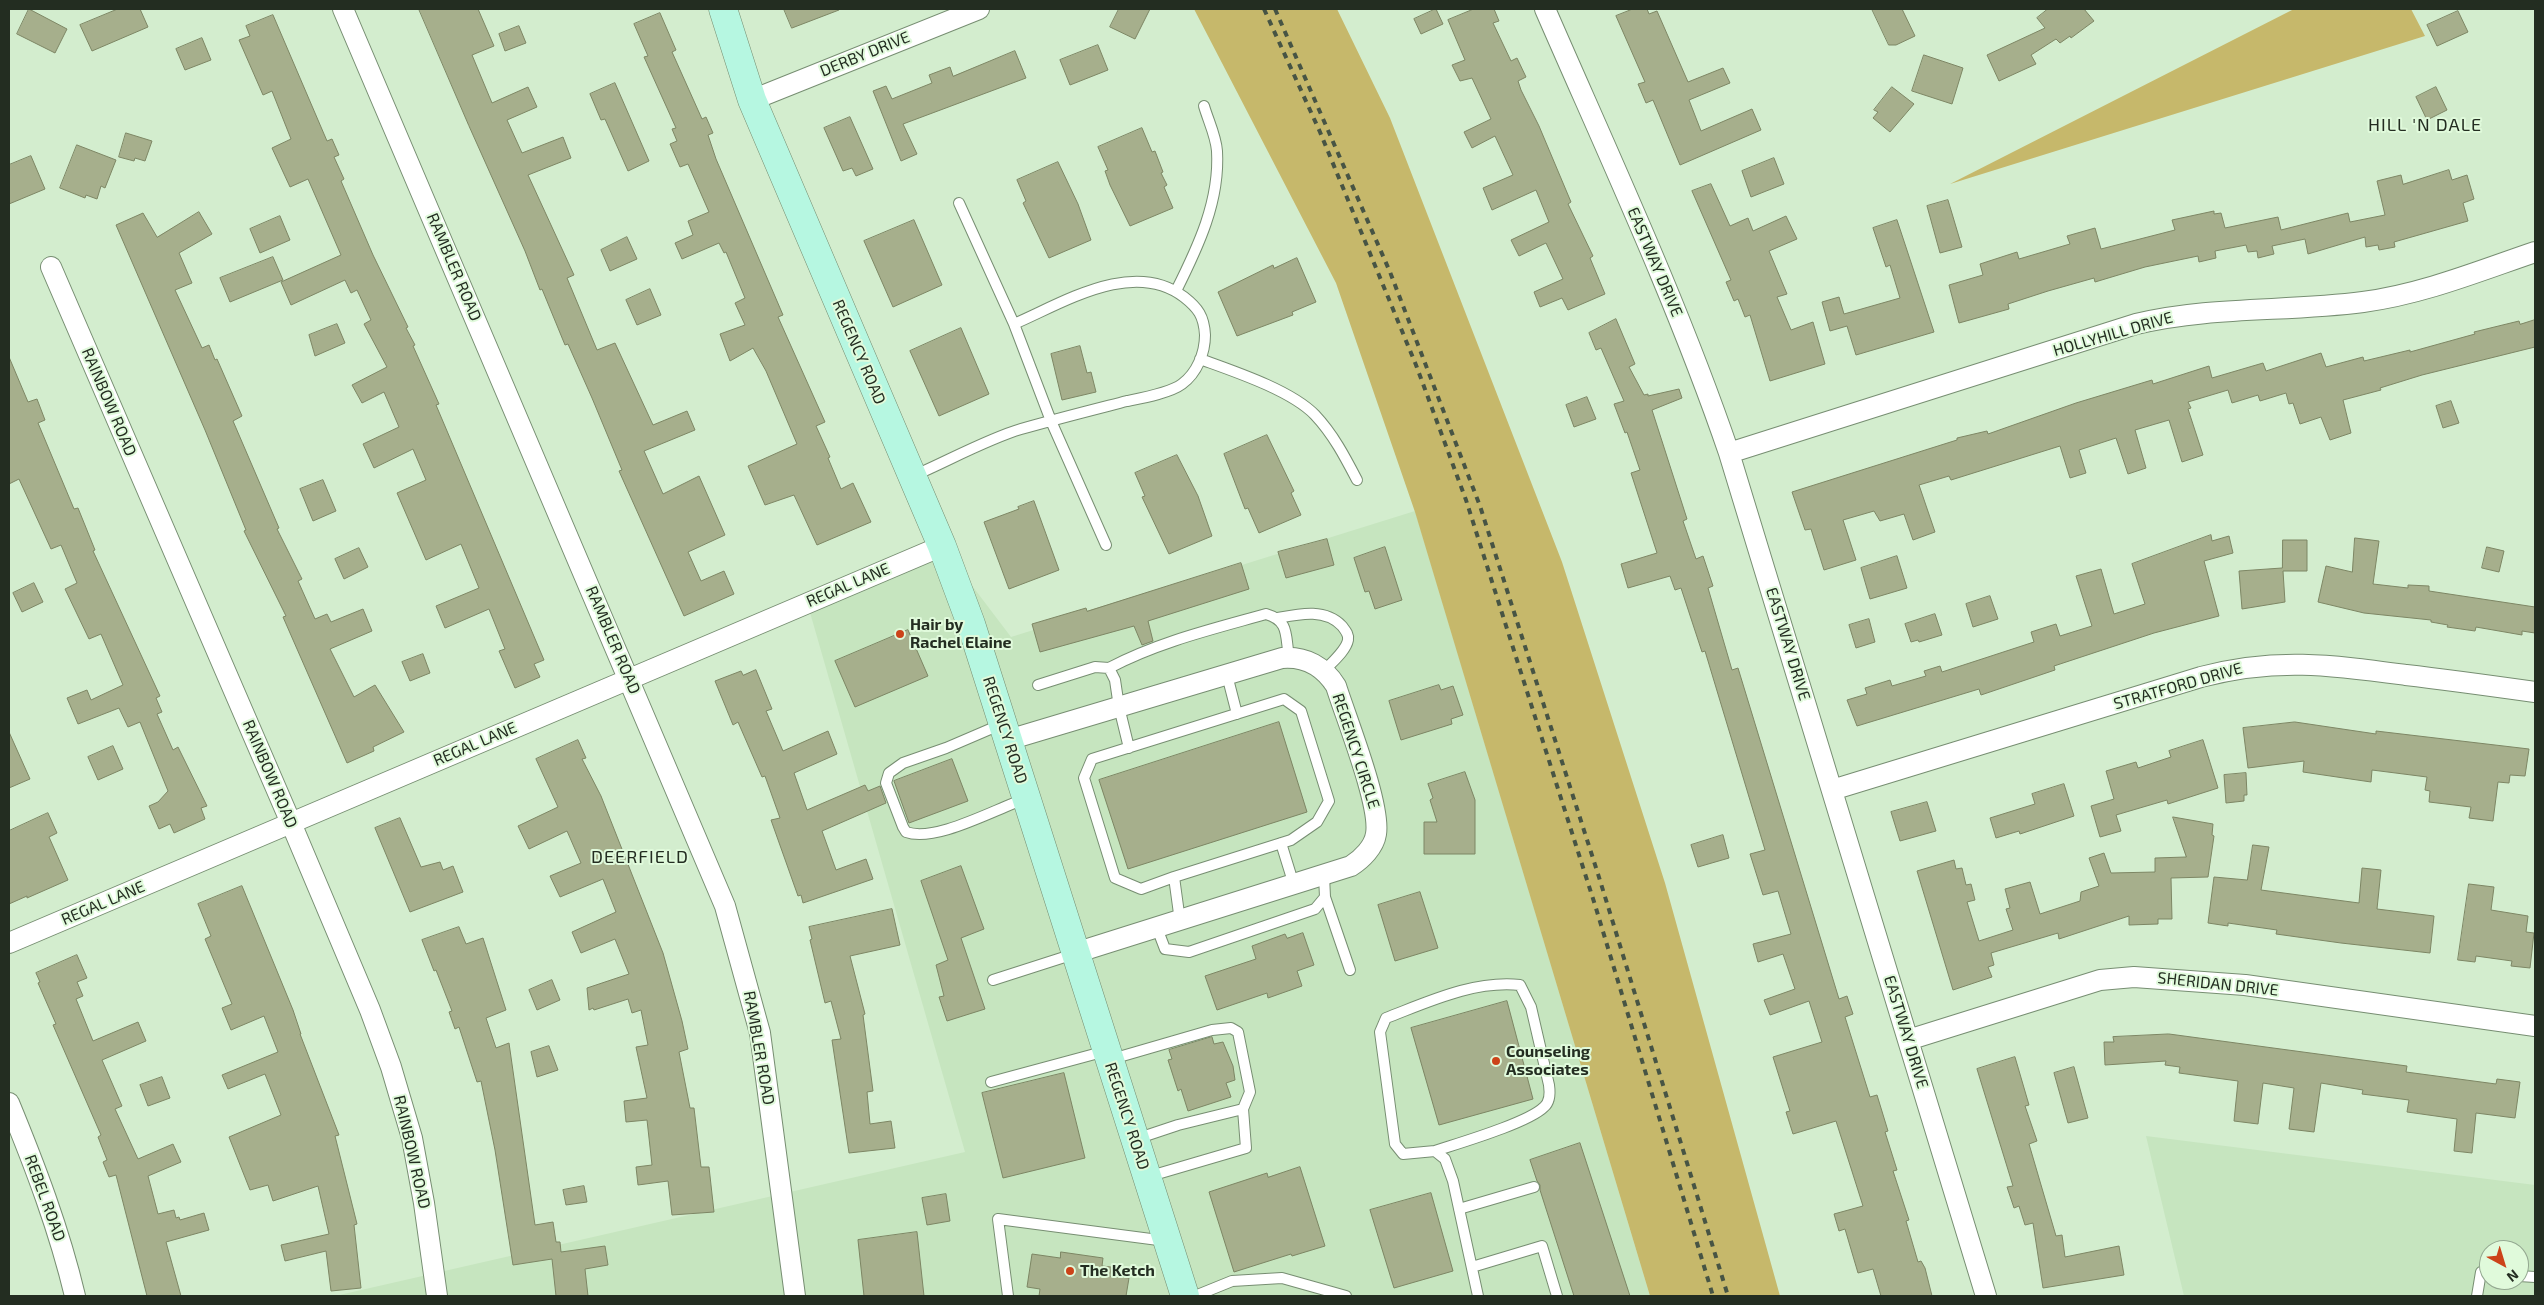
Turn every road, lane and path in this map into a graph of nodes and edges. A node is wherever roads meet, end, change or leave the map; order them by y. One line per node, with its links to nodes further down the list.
1 (343, 9): 24 (street, RAMBLER ROAD)
2 (722, 9): 5 (street, REGENCY ROAD)
3 (979, 9): 5 (street, DERBY DRIVE)
4 (1545, 9): 14 (street, EASTWAY DRIVE)
5 (752, 100): 15 (street, REGENCY ROAD)
6 (1204, 106): 10 (lane)
7 (959, 202): 11 (lane)
8 (2535, 252): 14 (street, HOLLYHILL DRIVE)
9 (51, 267): 33 (street, RAINBOW ROAD)
10 (1176, 291): 11 (lane); 12 (lane)
11 (1014, 324): 13 (lane)
12 (1200, 359): 13 (lane); 16 (lane)
13 (1051, 421): 15 (lane); 17 (lane)
14 (1729, 453): 31 (street, EASTWAY DRIVE)
15 (912, 477): 18 (street, REGENCY ROAD)
16 (1357, 480)
17 (1106, 545)
18 (942, 546): 24 (street, REGAL LANE); 29 (street, REGENCY ROAD)
19 (1278, 618): 20 (lane); 21 (lane); 22 (lane)
20 (1289, 658): 22 (street); 23 (street)
21 (1109, 668): 25 (lane); 27 (lane)
22 (1324, 671): 35 (street, REGENCY CIRCLE)
23 (1227, 675): 27 (street); 28 (lane)
24 (629, 678): 33 (street, REGAL LANE); 60 (street, RAMBLER ROAD)
25 (1038, 685)
26 (2535, 692): 31 (street, STRATFORD DRIVE)
27 (1119, 707): 29 (street); 30 (lane)
28 (1237, 714): 30 (lane); 34 (lane)
29 (1006, 732): 32 (street, REGENCY ROAD); 32 (lane)
30 (1129, 748): 36 (lane)
31 (1832, 790): 46 (street, EASTWAY DRIVE)
32 (1026, 798): 42 (street, REGENCY ROAD)
33 (291, 823): 41 (street, REGAL LANE); 59 (street, RAINBOW ROAD)
34 (1281, 843): 36 (lane); 37 (lane)
35 (1324, 876): 37 (street, REGENCY CIRCLE); 38 (lane)
36 (1174, 877): 39 (lane)
37 (1294, 885): 39 (street, REGENCY CIRCLE)
38 (1325, 897): 40 (lane); 43 (lane)
39 (1180, 921): 40 (street, REGENCY CIRCLE)
40 (1157, 928): 42 (street, REGENCY CIRCLE)
41 (9, 943)
42 (1075, 953): 44 (lane); 47 (street, REGENCY ROAD)
43 (1350, 970)
44 (993, 980)
45 (2535, 1026): 46 (street, SHERIDAN DRIVE)
46 (1908, 1040): 67 (street, EASTWAY DRIVE)
47 (1108, 1056): 48 (lane); 50 (lane); 51 (street, REGENCY ROAD)
48 (991, 1082)
49 (9, 1103): 58 (street, REBEL ROAD)
50 (1242, 1110): 51 (lane); 53 (lane)
51 (1135, 1139): 53 (street, REGENCY ROAD)
52 (1435, 1151): 52 (lane); 55 (lane)
53 (1147, 1177): 56 (street, REGENCY ROAD)
54 (1534, 1187): 55 (lane)
55 (1459, 1209): 57 (lane)
56 (1168, 1241): 61 (lane); 62 (street, REGENCY ROAD)
57 (1472, 1268): 65 (lane); 66 (lane)
58 (75, 1296)
59 (437, 1296)
60 (795, 1296)
61 (1008, 1296)
62 (1185, 1296)
63 (1195, 1296): 64 (lane)
64 (1346, 1296)
65 (1478, 1296)
66 (1558, 1296)
67 (1986, 1296)

